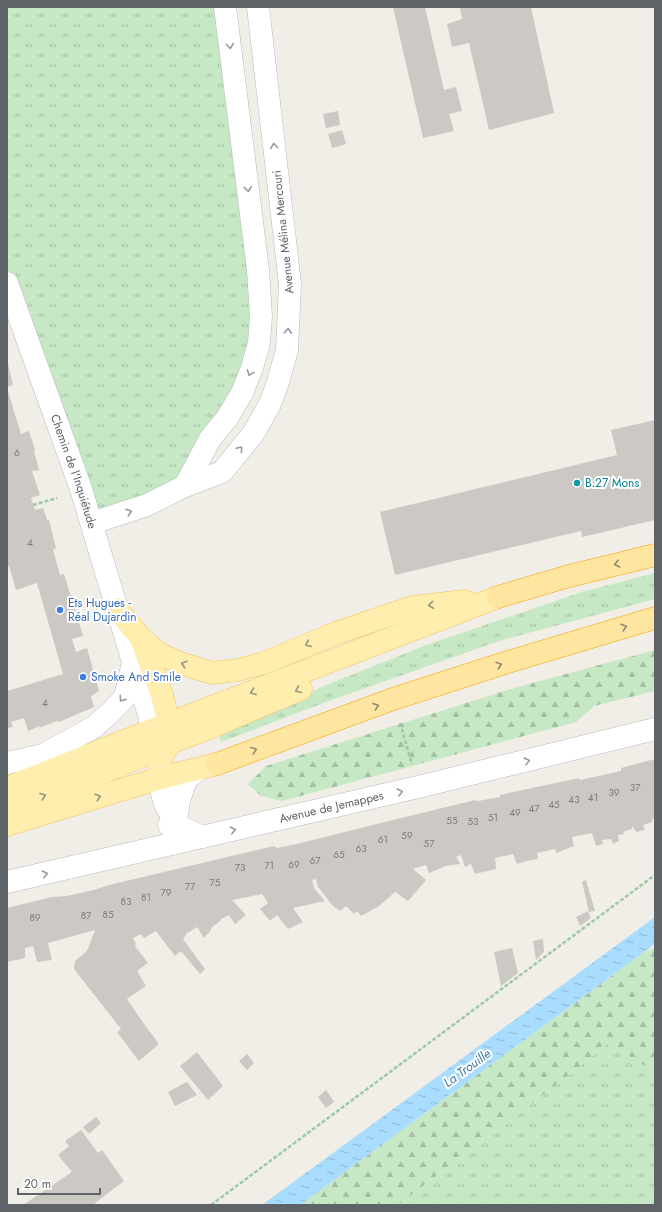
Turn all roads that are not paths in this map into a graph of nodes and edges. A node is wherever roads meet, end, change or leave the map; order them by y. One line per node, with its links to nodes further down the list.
1 (225, 7): 4 (street, one-way to 4)
2 (258, 7): 4 (street, Avenue Mélina Mercouri, one-way to 2)
3 (7, 283): 5 (street, Chemin de l'Inquiétude)
4 (185, 486): 5 (street, Avenue Mélina Mercouri, one-way to 4)
5 (92, 523): 8 (street, Chemin de l'Inquiétude)
6 (655, 555): 7 (highway, one-way to 7)
7 (498, 597): 10 (main road, one-way to 10); 13 (main road, one-way to 13); 13 (main road, one-way to 13)
8 (117, 609): 10 (main road); 11 (street, Chemin de l'Inquiétude)
9 (655, 618): 16 (highway, one-way to 9)
10 (140, 637): 13 (main road)
11 (134, 662): 13 (street, Chemin de l'Inquiétude); 14 (street, one-way to 14)
12 (655, 729): 21 (street, Avenue de Jemappes, one-way to 12)
13 (159, 749): 14 (street); 16 (main road); 17 (main road); 18 (main road, one-way to 13); 19 (street, Chemin de l'Inquiétude); 20 (main road, one-way to 13)
14 (43, 755): 15 (street)
15 (7, 763)
16 (208, 767): 19 (street)
17 (7, 788)
18 (7, 810)
19 (173, 819): 21 (street); 22 (street)
20 (7, 824)
21 (202, 837): 22 (street, Avenue de Jemappes)
22 (140, 852): 23 (street, Avenue de Jemappes, one-way to 22)
23 (7, 882)

